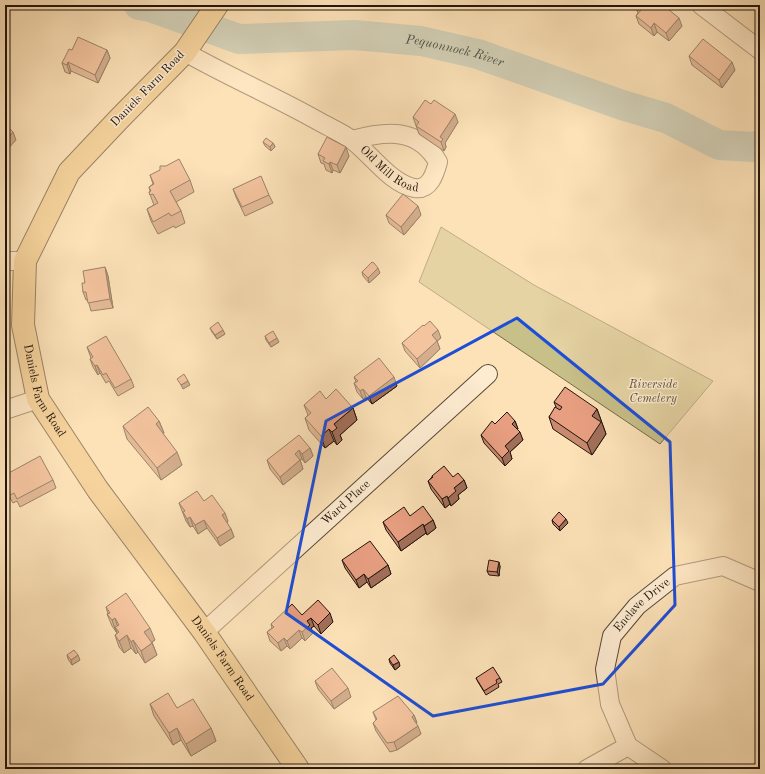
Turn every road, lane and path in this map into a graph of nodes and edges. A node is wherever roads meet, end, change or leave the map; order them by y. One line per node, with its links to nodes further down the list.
1 (701, 5): 4 (street)
2 (214, 9): 3 (main road, Daniels Farm Road)
3 (188, 48): 5 (street, Old Mill Road); 6 (main road, Daniels Farm Road)
4 (760, 50)
5 (352, 140)
6 (15, 261): 8 (main road, Daniels Farm Road)
7 (488, 374): 11 (street, Ward Place)
8 (38, 399): 9 (street); 11 (main road, Daniels Farm Road)
9 (5, 410)
10 (760, 582): 12 (street, Enclave Drive)
11 (204, 632): 13 (main road, Daniels Farm Road)
12 (628, 746): 14 (street); 15 (street)
13 (298, 769)
14 (587, 769)
15 (662, 769)

